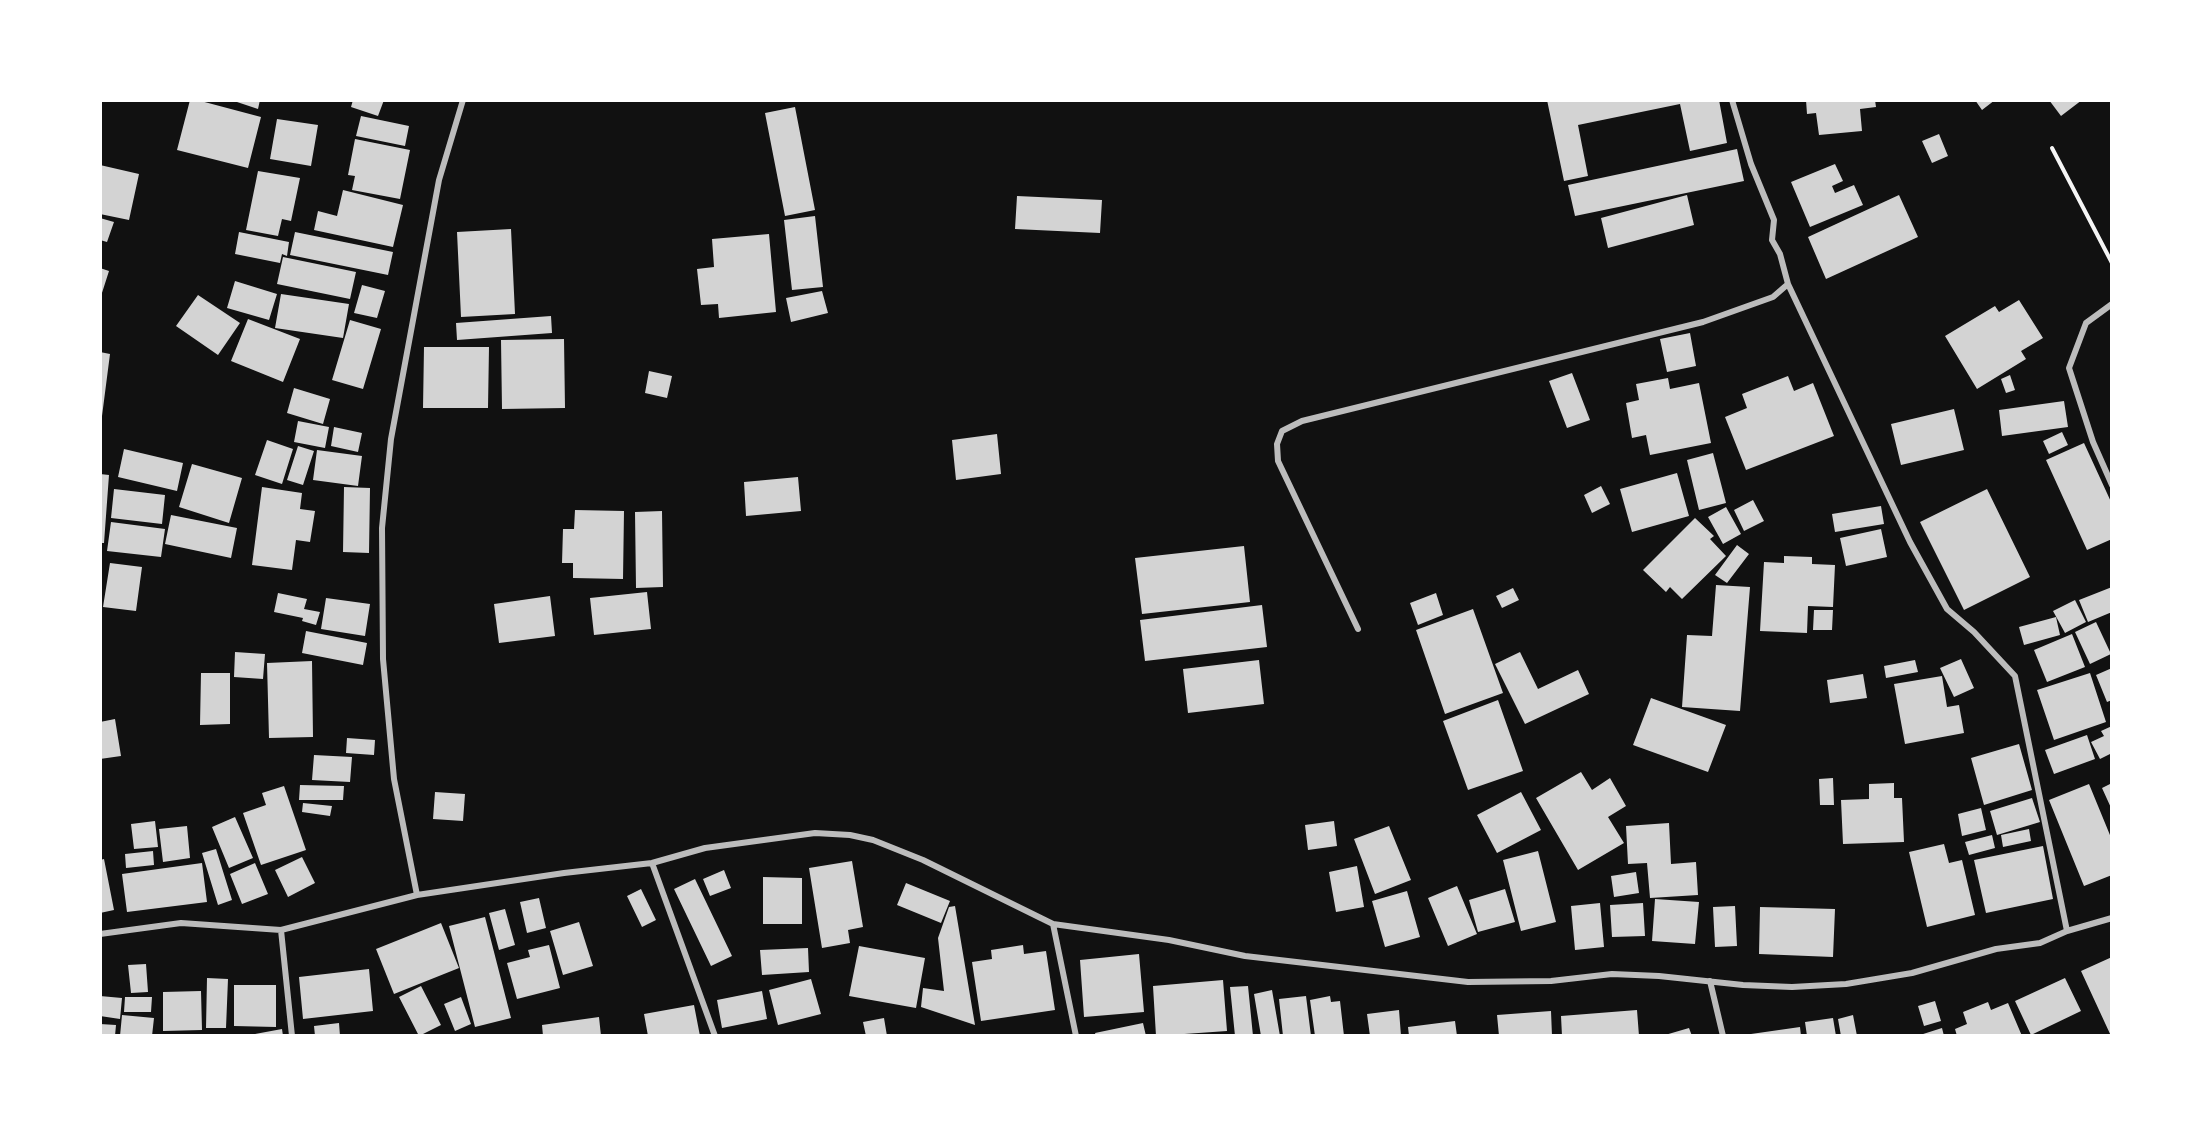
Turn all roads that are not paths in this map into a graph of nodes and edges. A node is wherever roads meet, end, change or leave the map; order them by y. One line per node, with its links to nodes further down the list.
1 (463, 100): 8 (street)
2 (1732, 100): 3 (street)
3 (1788, 284): 6 (street); 12 (street)
4 (2112, 304): 5 (street)
5 (2112, 485)
6 (1358, 629)
7 (652, 862): 8 (street); 10 (street); 16 (street)
8 (417, 895): 11 (street)
9 (2112, 918): 12 (street)
10 (1053, 924): 14 (street); 17 (street)
11 (281, 930): 13 (street); 15 (street)
12 (2067, 932): 14 (street)
13 (100, 934)
14 (1710, 981): 18 (street)
15 (292, 1035)
16 (716, 1035)
17 (1076, 1035)
18 (1723, 1035)

